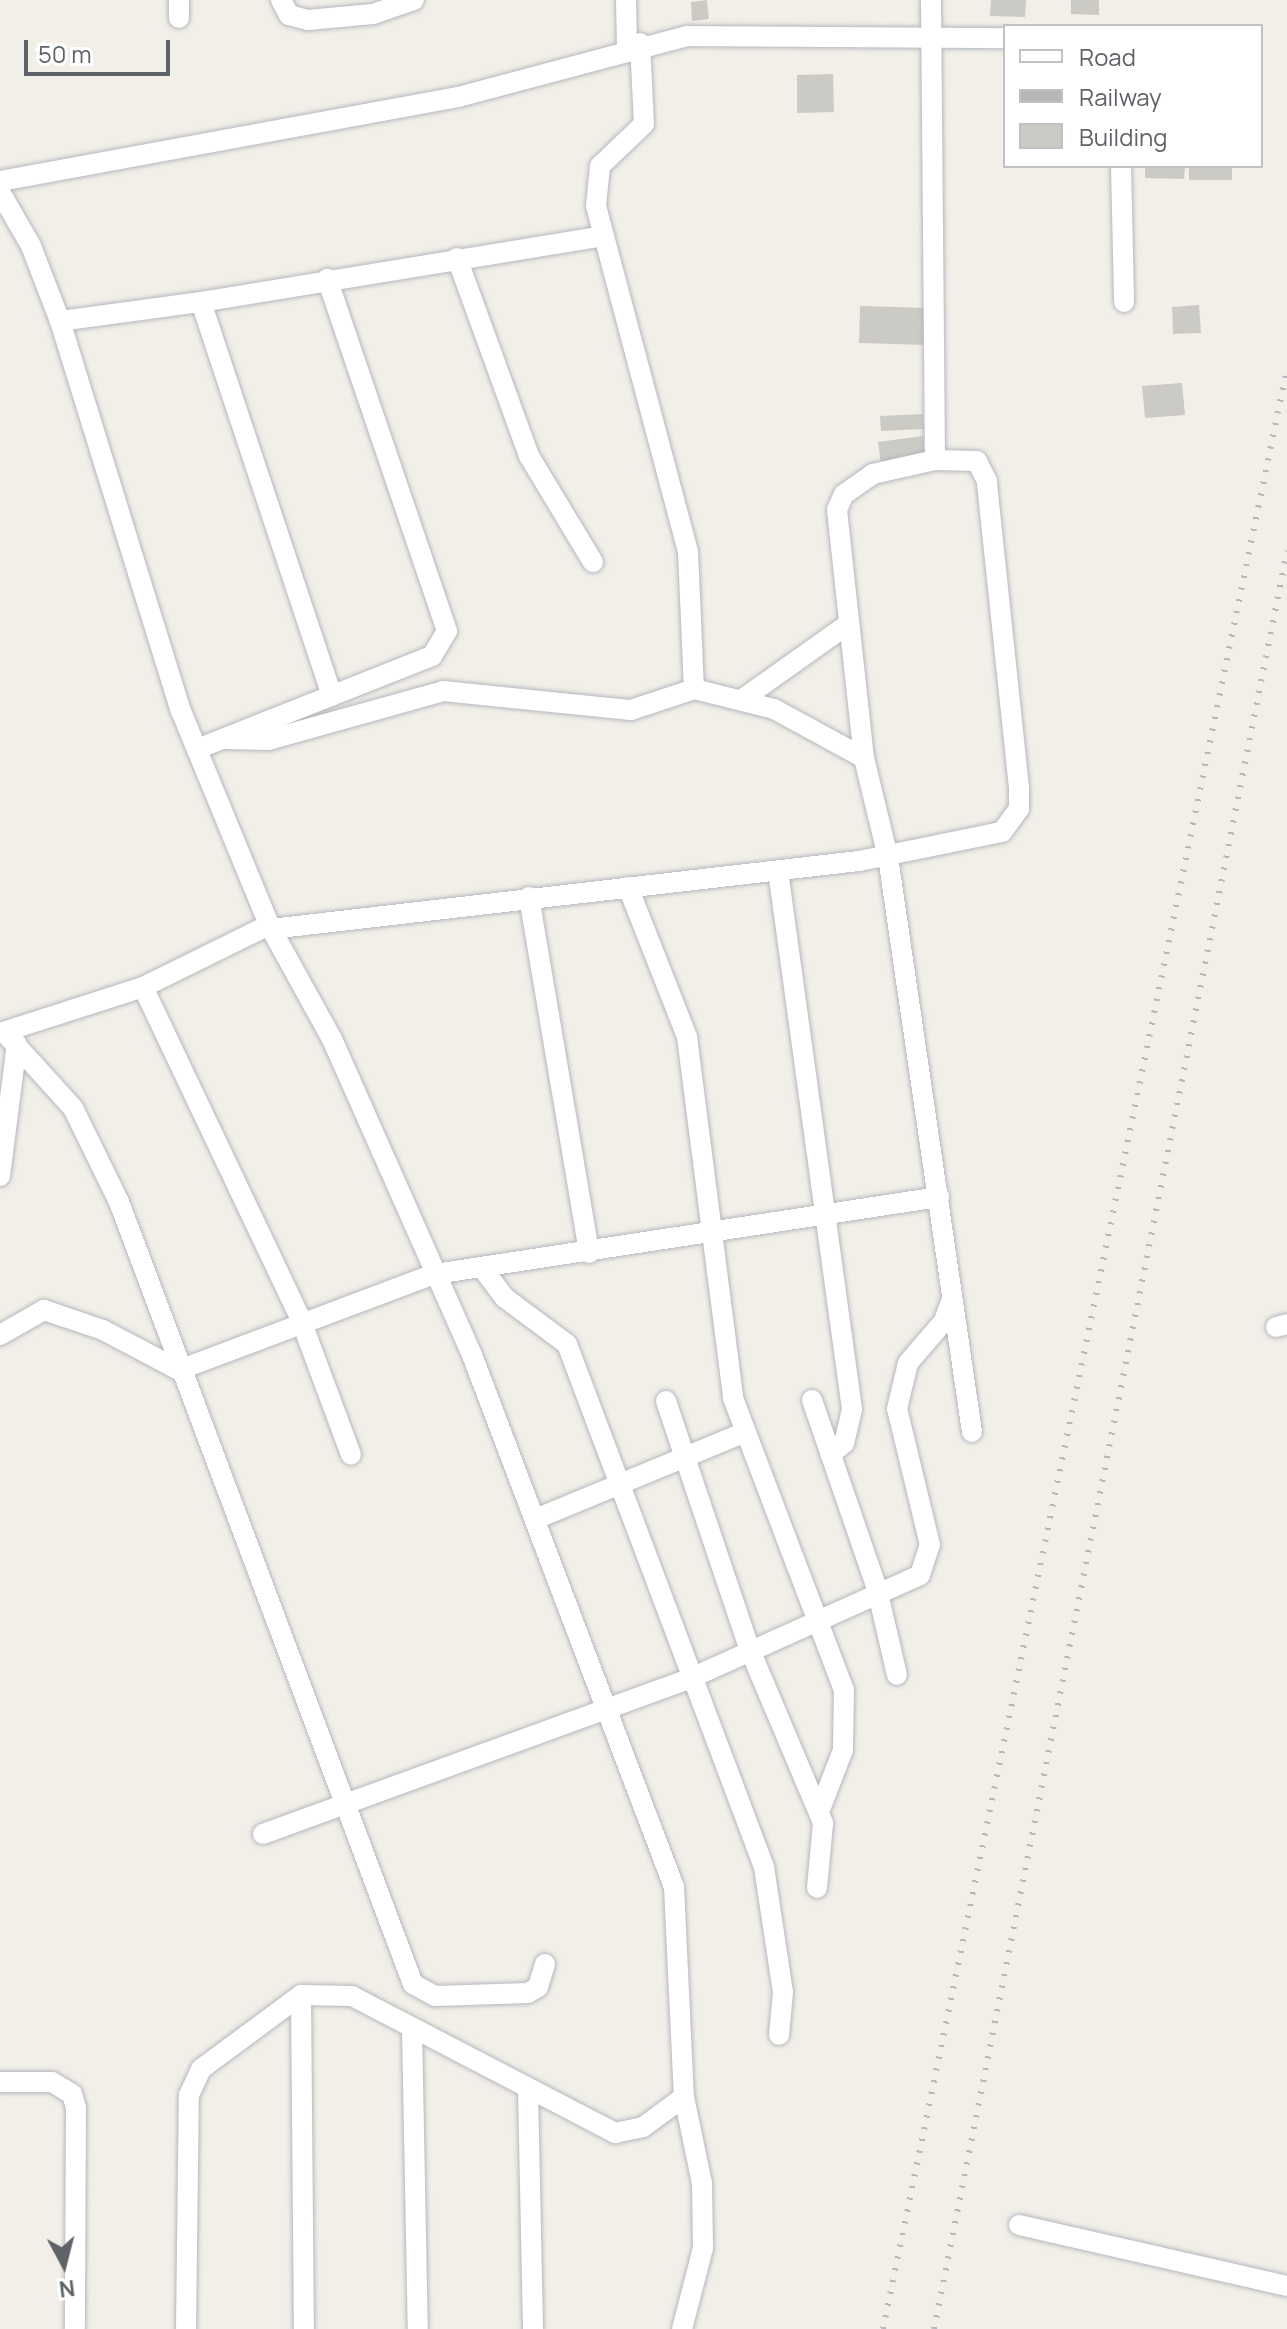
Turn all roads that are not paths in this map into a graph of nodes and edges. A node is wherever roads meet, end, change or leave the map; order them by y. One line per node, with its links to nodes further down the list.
1 (281, 0): 2 (street)
2 (414, 0)
3 (626, 0): 7 (street)
4 (931, 0): 5 (street)
5 (928, 33): 6 (street); 7 (street); 17 (street)
6 (1003, 38)
7 (633, 45): 9 (street); 11 (street)
8 (1121, 168): 15 (street)
9 (0, 181)
10 (0, 192): 16 (street)
11 (603, 236): 12 (street); 20 (street)
12 (457, 258): 13 (street); 18 (street)
13 (327, 279): 14 (street); 21 (street)
14 (201, 302): 16 (street); 21 (street)
15 (1124, 302)
16 (60, 321): 24 (street)
17 (935, 460): 19 (street); 26 (street)
18 (593, 562)
19 (848, 624): 22 (street); 25 (street)
20 (694, 689): 22 (street); 23 (street)
21 (332, 696): 23 (street)
22 (744, 698): 25 (street)
23 (227, 739): 24 (street)
24 (197, 749): 30 (street)
25 (864, 758): 26 (street)
26 (888, 857): 27 (street); 34 (street)
27 (778, 871): 28 (street); 35 (street)
28 (628, 887): 29 (street); 36 (street)
29 (529, 897): 30 (street); 37 (street)
30 (270, 927): 31 (street); 39 (street)
31 (143, 987): 32 (street); 41 (street)
32 (7, 1036): 33 (street); 43 (street)
33 (0, 1176)
34 (939, 1197): 35 (street); 40 (street)
35 (828, 1215): 36 (street); 49 (street)
36 (713, 1234): 37 (street); 47 (street)
37 (589, 1253): 38 (street)
38 (483, 1269): 39 (street); 51 (street)
39 (435, 1274): 41 (street); 52 (street)
40 (953, 1296): 46 (street); 53 (street)
41 (303, 1324): 43 (street); 48 (street)
42 (0, 1335): 43 (street)
43 (179, 1370): 59 (street)
44 (812, 1400): 49 (street)
45 (666, 1401): 50 (street)
46 (972, 1432)
47 (743, 1433): 50 (street); 54 (street)
48 (351, 1455)
49 (830, 1455): 53 (street)
50 (684, 1457): 51 (street); 55 (street)
51 (616, 1490): 52 (street); 57 (street)
52 (538, 1518): 58 (street)
53 (877, 1589): 54 (street); 56 (street)
54 (815, 1618): 55 (street); 60 (street)
55 (750, 1650): 57 (street); 60 (street)
56 (897, 1675)
57 (691, 1678): 58 (street); 66 (street)
58 (610, 1709): 59 (street); 69 (street)
59 (347, 1808): 61 (street); 63 (street)
60 (819, 1812): 62 (street)
61 (263, 1834)
62 (817, 1888)
63 (545, 1964)
64 (301, 1995): 65 (street); 73 (street); 74 (street)
65 (412, 2028): 68 (street); 75 (street)
66 (779, 2035)
67 (0, 2082): 72 (street)
68 (528, 2089): 69 (street); 76 (street)
69 (684, 2097): 77 (street)
70 (1019, 2225): 71 (street)
71 (1287, 2286)
72 (75, 2329)
73 (186, 2329)
74 (304, 2329)
75 (418, 2329)
76 (533, 2329)
77 (682, 2329)

